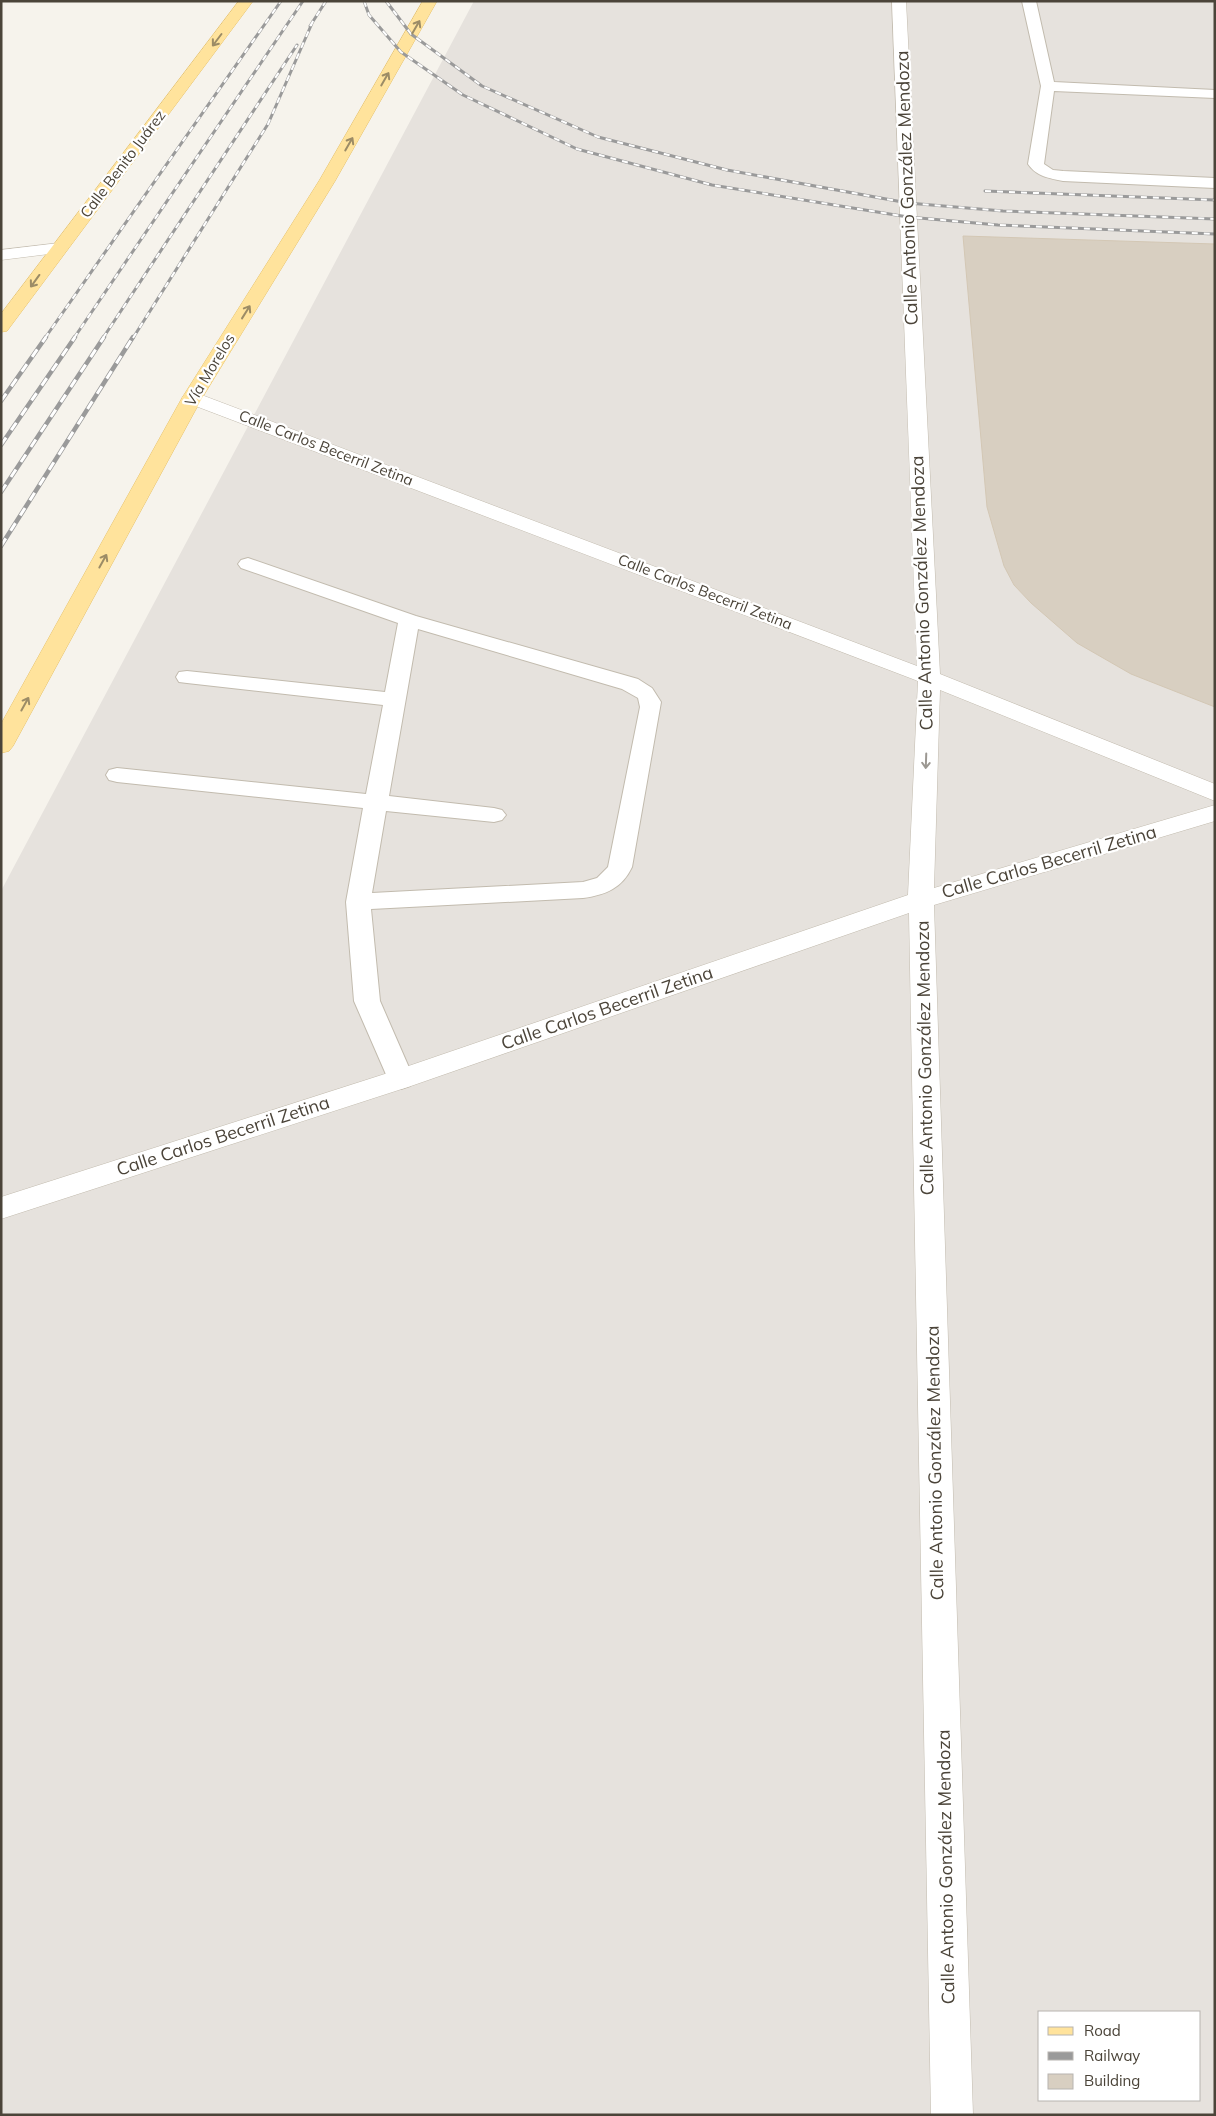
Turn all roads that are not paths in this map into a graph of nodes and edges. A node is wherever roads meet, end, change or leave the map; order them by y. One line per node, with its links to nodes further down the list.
1 (246, 1): 8 (main road, Calle Benito Juárez, one-way to 8)
2 (430, 1): 11 (main road, Vía Morelos, one-way to 2)
3 (899, 1): 15 (street, Calle Antonio González Mendoza)
4 (1029, 1): 5 (lane)
5 (1048, 86): 6 (lane); 7 (lane)
6 (1215, 94)
7 (1215, 183)
8 (59, 248): 9 (street); 10 (main road, Calle Benito Juárez, one-way to 10)
9 (1, 255)
10 (1, 327)
11 (192, 398): 15 (street, Calle Carlos Becerril Zetina); 17 (main road, Vía Morelos, one-way to 11)
12 (248, 564): 13 (lane)
13 (409, 620): 16 (lane); 24 (lane)
14 (187, 676): 16 (lane)
15 (928, 678): 19 (street, Calle Carlos Becerril Zetina); 23 (street, Calle Antonio González Mendoza, one-way to 23)
16 (395, 700): 20 (lane)
17 (1, 746)
18 (117, 775): 20 (lane)
19 (1215, 793)
20 (376, 804): 22 (lane); 24 (lane)
21 (1215, 813): 23 (street, Calle Carlos Becerril Zetina)
22 (494, 814)
23 (921, 900): 25 (street, Calle Carlos Becerril Zetina); 27 (street, Calle Antonio González Mendoza)
24 (358, 902): 25 (lane)
25 (401, 1078): 26 (street, Calle Carlos Becerril Zetina)
26 (1, 1208)
27 (952, 2115)

